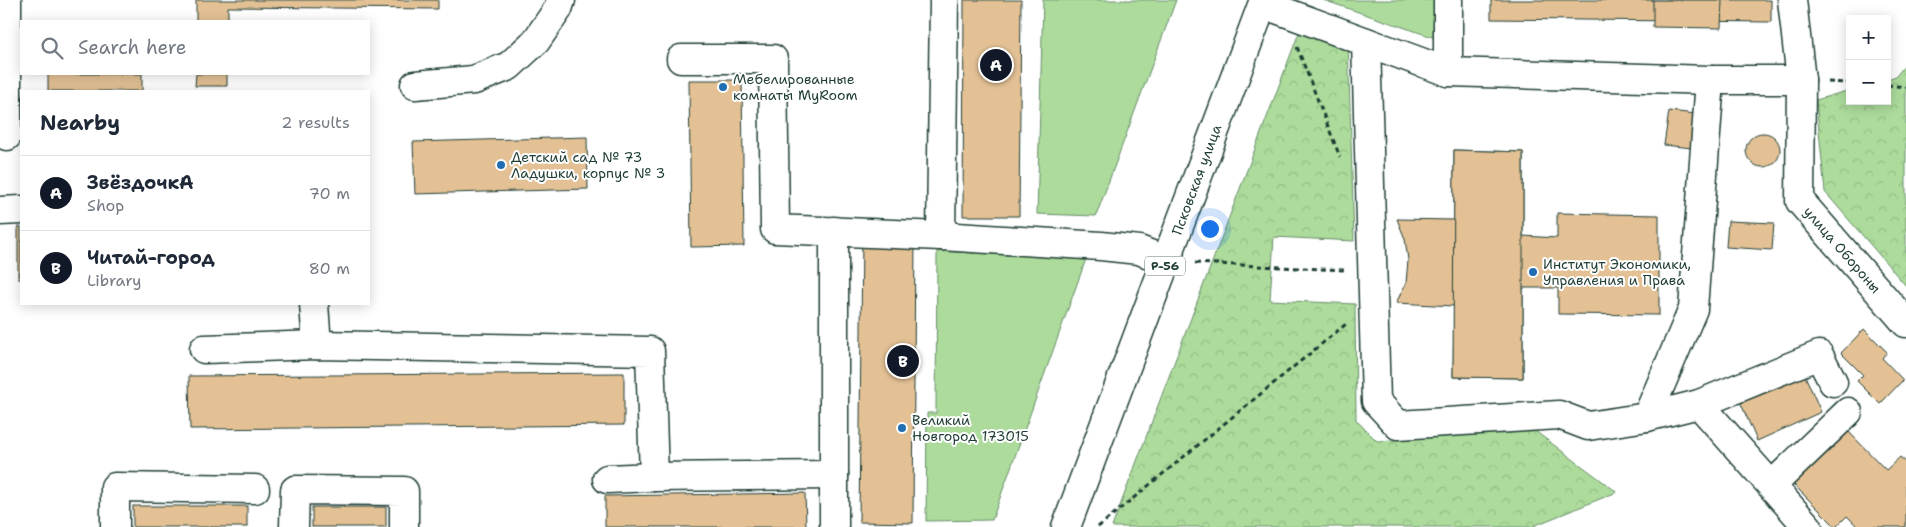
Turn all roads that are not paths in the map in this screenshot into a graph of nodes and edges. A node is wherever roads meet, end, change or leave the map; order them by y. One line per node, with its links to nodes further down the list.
1 (7, 0): 8 (main road)
2 (561, 0): 13 (main road)
3 (944, 0): 18 (main road)
4 (1448, 0): 10 (main road)
5 (1792, 0): 12 (main road, улица Обороны)
6 (1264, 2): 7 (main road); 19 (main road, Псковская улица / Р-56)
7 (1366, 42): 10 (main road); 27 (main road)
8 (14, 58): 14 (main road)
9 (681, 59): 17 (main road)
10 (1448, 72): 11 (main road)
11 (1710, 80): 12 (main road); 27 (main road)
12 (1801, 80): 21 (main road, улица Обороны)
13 (415, 85)
14 (7, 136)
15 (20, 210): 16 (main road)
16 (0, 211)
17 (834, 231): 18 (main road); 28 (main road)
18 (940, 236): 19 (main road)
19 (1167, 261): 37 (main road, Псковская улица / Р-56)
20 (314, 305): 22 (main road)
21 (1906, 323)
22 (317, 345): 23 (main road); 29 (main road)
23 (204, 349)
24 (1833, 382): 25 (main road)
25 (1699, 404): 27 (main road); 31 (main road)
26 (1848, 412): 31 (main road)
27 (1647, 417)
28 (834, 475): 29 (main road); 36 (main road)
29 (654, 477): 30 (main road)
30 (607, 479)
31 (1772, 485): 38 (main road)
32 (255, 489): 33 (main road)
33 (115, 527)
34 (294, 527): 35 (main road)
35 (404, 527)
36 (834, 527)
37 (1066, 527)
38 (1808, 527)

